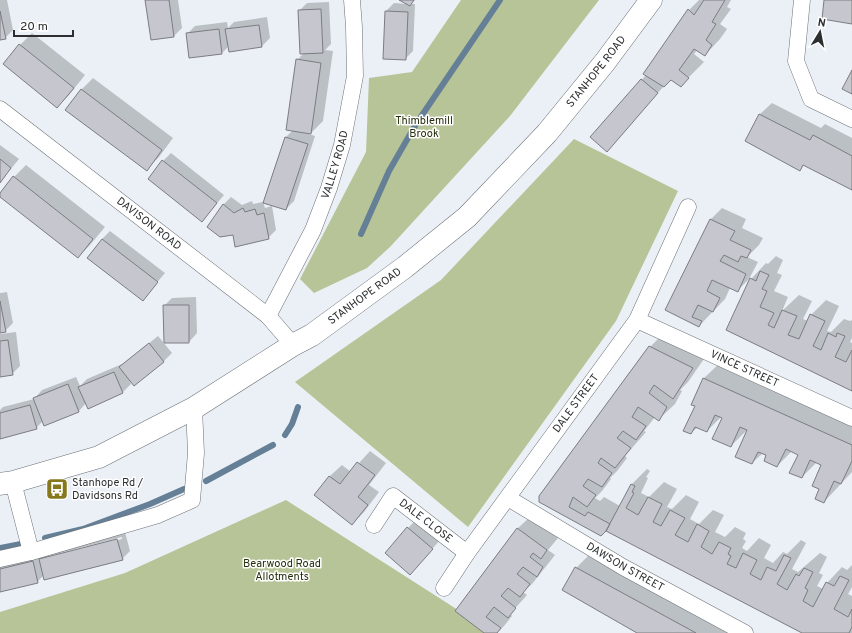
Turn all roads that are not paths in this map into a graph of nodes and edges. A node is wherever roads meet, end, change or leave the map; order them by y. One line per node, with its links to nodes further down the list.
1 (352, 0): 7 (street, VALLEY ROAD)
2 (650, 0): 9 (street, STANHOPE ROAD)
3 (802, 0): 5 (street)
4 (0, 108): 7 (street, DAVISON ROAD)
5 (852, 119)
6 (688, 207): 8 (street, DALE STREET)
7 (268, 316): 9 (street, DAVISON ROAD)
8 (637, 320): 11 (street, VINCE STREET); 13 (street, DALE STREET)
9 (293, 345): 10 (street, STANHOPE ROAD)
10 (194, 408): 12 (street, STANHOPE ROAD); 15 (street)
11 (852, 418)
12 (6, 484): 15 (street)
13 (508, 498): 16 (street, DALE STREET); 19 (street, DAWSON STREET)
14 (374, 525): 16 (street, DALE CLOSE)
15 (31, 552): 17 (street)
16 (468, 553): 18 (street, DALE STREET)
17 (0, 559)
18 (444, 588)
19 (745, 633)

